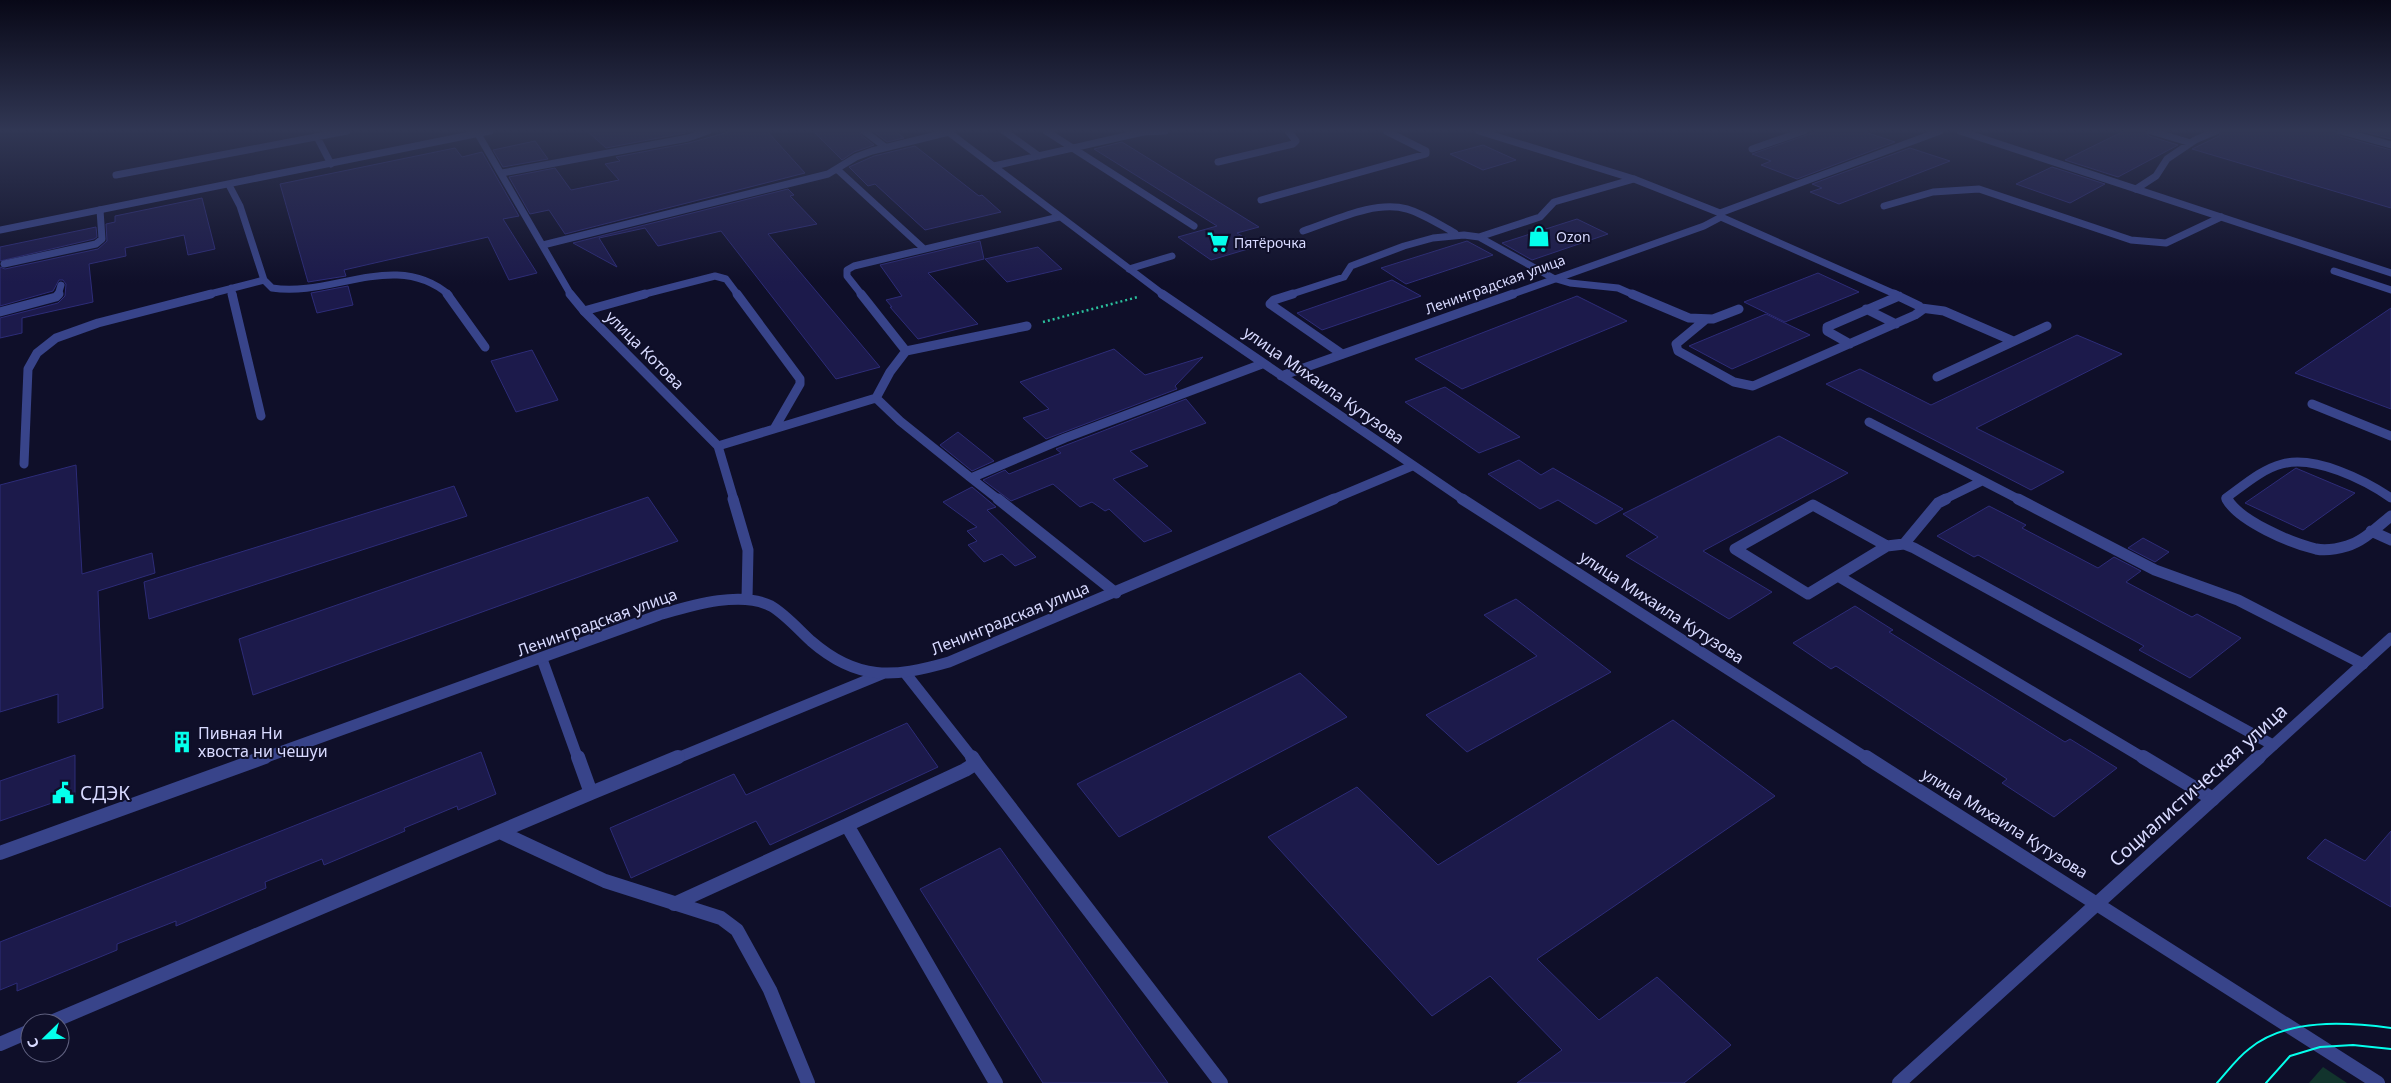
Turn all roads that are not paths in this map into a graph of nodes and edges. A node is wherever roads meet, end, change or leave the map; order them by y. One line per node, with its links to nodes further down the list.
1 (242, 182): 13 (street)
2 (506, 182): 26 (street, улица Котова)
3 (796, 182): 26 (street)
4 (850, 182): 27 (street)
5 (1013, 182): 20 (street, улица Михаила Кутузова)
6 (1124, 182): 21 (street)
7 (1327, 182): 15 (street)
8 (1625, 182): 25 (street)
9 (1640, 182): 18 (street)
10 (1808, 182): 18 (street, Ленинградская улица)
11 (2113, 182): 14 (street)
12 (2147, 182): 14 (street)
13 (229, 184): 17 (street); 34 (street)
14 (2136, 189): 19 (street)
15 (1261, 200)
16 (1884, 206): 19 (street)
17 (100, 210): 22 (street); 29 (street)
18 (1720, 215): 33 (street, Ленинградская улица); 38 (street)
19 (2221, 217): 32 (street)
20 (1059, 218): 27 (street); 30 (street, улица Михаила Кутузова)
21 (1194, 226)
22 (0, 230)
23 (1303, 231): 24 (street)
24 (1456, 234): 25 (street); 52 (street)
25 (1479, 237): 33 (street)
26 (543, 245): 42 (street, улица Котова)
27 (923, 248): 51 (street)
28 (1172, 256): 30 (street)
29 (4, 264)
30 (1129, 269): 53 (street, улица Михаила Кутузова)
31 (2334, 271): 37 (street)
32 (2391, 273)
33 (1553, 278): 44 (street); 52 (street, Ленинградская улица)
34 (264, 280): 36 (street); 50 (street)
35 (61, 285): 43 (street)
36 (231, 288): 58 (street); 63 (street)
37 (2391, 290)
38 (1898, 296): 39 (street); 41 (street)
39 (1921, 308): 45 (street); 48 (street)
40 (1738, 309): 44 (street)
41 (1866, 309): 45 (street); 49 (street)
42 (584, 311): 60 (street); 62 (street, улица Котова)
43 (0, 312)
44 (1706, 320): 49 (street)
45 (1896, 324): 49 (street)
46 (1028, 326): 51 (street)
47 (2047, 326): 48 (street)
48 (2013, 341): 55 (street)
49 (1850, 344)
50 (485, 347)
51 (906, 351): 56 (street)
52 (1342, 354): 54 (street, Ленинградская улица)
53 (1262, 364): 54 (street, улица Михаила Кутузова); 65 (street)
54 (1281, 376): 64 (street, улица Михаила Кутузова)
55 (1938, 377)
56 (876, 398): 60 (street); 65 (street)
57 (2312, 404): 61 (street)
58 (261, 416)
59 (1869, 422): 66 (street)
60 (774, 429): 62 (street)
61 (2391, 436)
62 (718, 446): 75 (street, улица Котова)
63 (24, 464)
64 (1412, 466): 74 (street, Ленинградская улица); 88 (street, улица Михаила Кутузова)
65 (971, 478): 74 (street)
66 (1982, 481): 71 (street); 78 (street)
67 (2391, 498): 69 (street)
68 (2391, 516): 69 (street)
69 (2371, 531): 70 (street)
70 (2391, 540)
71 (1904, 544): 72 (street); 81 (street)
72 (1887, 546): 73 (street); 73 (street)
73 (1838, 576): 84 (street)
74 (1116, 593): 80 (street, Ленинградская улица)
75 (747, 599): 77 (street, Ленинградская улица); 79 (street, Ленинградская улица)
76 (2391, 638): 78 (street, Социалистическая улица)
77 (542, 659): 83 (street); 87 (street, Ленинградская улица)
78 (2363, 664): 81 (street, Социалистическая улица)
79 (882, 674): 80 (street, Ленинградская улица); 83 (street)
80 (906, 674): 82 (street)
81 (2272, 745): 84 (street, Социалистическая улица)
82 (976, 763): 85 (street); 95 (street)
83 (591, 793): 86 (street)
84 (2213, 799): 88 (street, Социалистическая улица)
85 (847, 825): 89 (street); 94 (street)
86 (500, 832): 89 (street); 90 (street)
87 (0, 853)
88 (2098, 903): 96 (street, Социалистическая улица); 97 (street, улица Михаила Кутузова)
89 (674, 904): 93 (street)
90 (70, 1014)
91 (20, 1035): 92 (street)
92 (0, 1044)
93 (808, 1083)
94 (996, 1083)
95 (1221, 1083)
96 (1899, 1083)
97 (2378, 1083)

